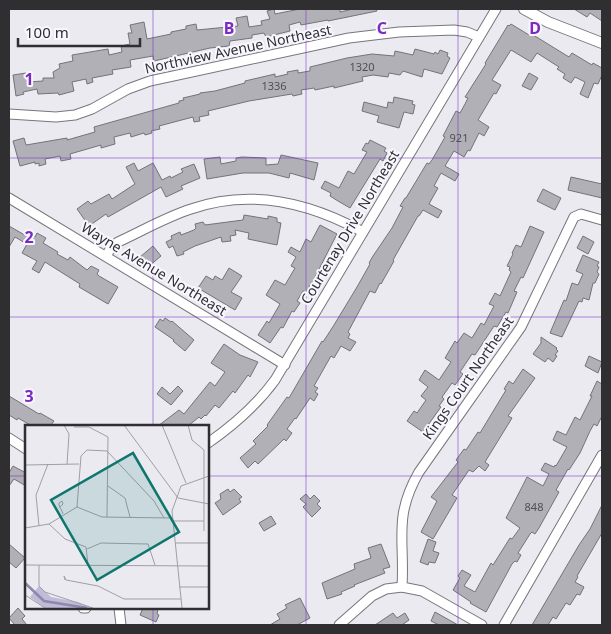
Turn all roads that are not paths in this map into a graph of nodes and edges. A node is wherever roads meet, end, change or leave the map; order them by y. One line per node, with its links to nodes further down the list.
1 (496, 9): 3 (street, Courtenay Drive Northeast)
2 (524, 9): 4 (street)
3 (478, 37): 5 (street, Northview Avenue Northeast); 8 (street, Courtenay Drive Northeast)
4 (602, 43)
5 (9, 114)
6 (9, 198): 9 (street, Wayne Avenue Northeast)
7 (602, 220): 15 (street, Kings Court Northeast)
8 (364, 232): 9 (street); 10 (street, Courtenay Drive Northeast)
9 (106, 256): 10 (street, Wayne Avenue Northeast)
10 (285, 365): 12 (street, Courtenay Drive Northeast)
11 (9, 438): 13 (street)
12 (209, 442)
13 (25, 448)
14 (602, 455): 20 (street)
15 (402, 586): 18 (street); 19 (street)
16 (119, 609): 17 (street)
17 (121, 625)
18 (339, 625)
19 (482, 625)
20 (504, 625)

